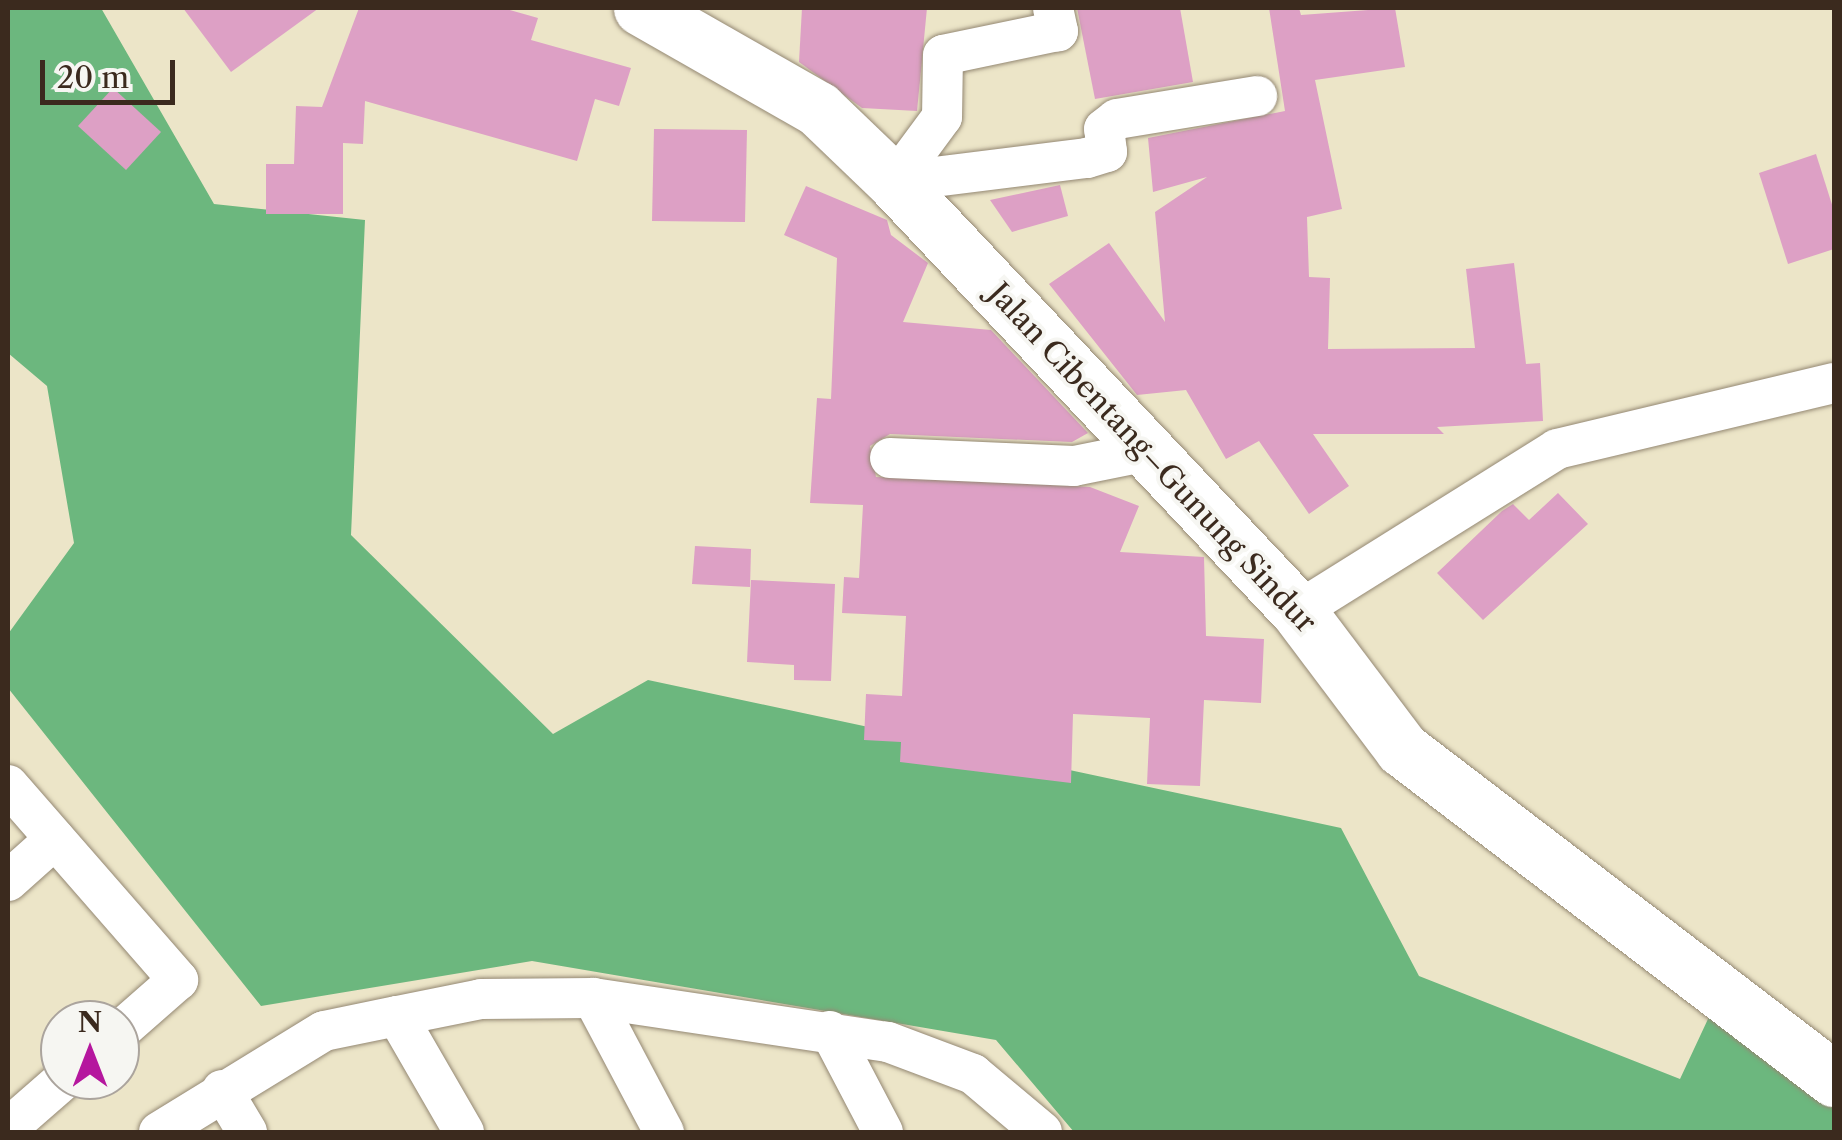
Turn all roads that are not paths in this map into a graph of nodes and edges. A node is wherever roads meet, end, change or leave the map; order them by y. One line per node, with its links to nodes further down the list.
1 (641, 8): 4 (street, Jalan Cibentang–Gunung Sindur)
2 (1053, 8): 4 (street)
3 (1257, 96): 4 (street)
4 (894, 182): 6 (street, Jalan Cibentang–Gunung Sindur)
5 (1834, 383): 8 (street)
6 (1153, 450): 7 (street); 8 (street, Jalan Cibentang–Gunung Sindur)
7 (890, 458)
8 (1298, 610): 16 (street, Jalan Cibentang–Gunung Sindur)
9 (8, 785): 10 (street)
10 (56, 839): 11 (street); 13 (street)
11 (8, 881)
12 (593, 998): 14 (street); 15 (street); 23 (street)
13 (140, 1013)
14 (398, 1016): 17 (street); 22 (street)
15 (830, 1031): 24 (street); 25 (street)
16 (1834, 1079)
17 (222, 1090): 20 (street); 21 (street)
18 (40, 1100): 19 (street)
19 (8, 1128)
20 (160, 1132)
21 (247, 1132)
22 (464, 1132)
23 (664, 1132)
24 (883, 1132)
25 (1042, 1132)

